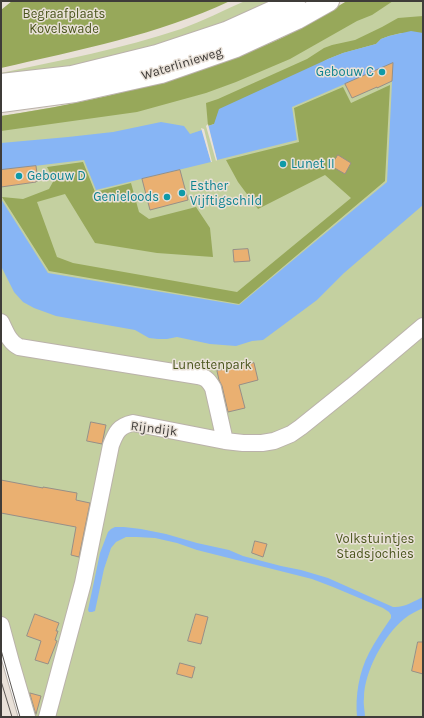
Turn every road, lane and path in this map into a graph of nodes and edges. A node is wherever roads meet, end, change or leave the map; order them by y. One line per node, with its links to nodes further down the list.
1 (295, 1): 3 (main road, Waterlinieweg)
2 (329, 1): 4 (main road, Waterlinieweg)
3 (1, 84)
4 (1, 102)
5 (1, 322): 7 (street)
6 (423, 326): 7 (street, Rijndijk)
7 (225, 441): 10 (street, Rijndijk)
8 (1, 625): 9 (street)
9 (27, 717)
10 (47, 717)

